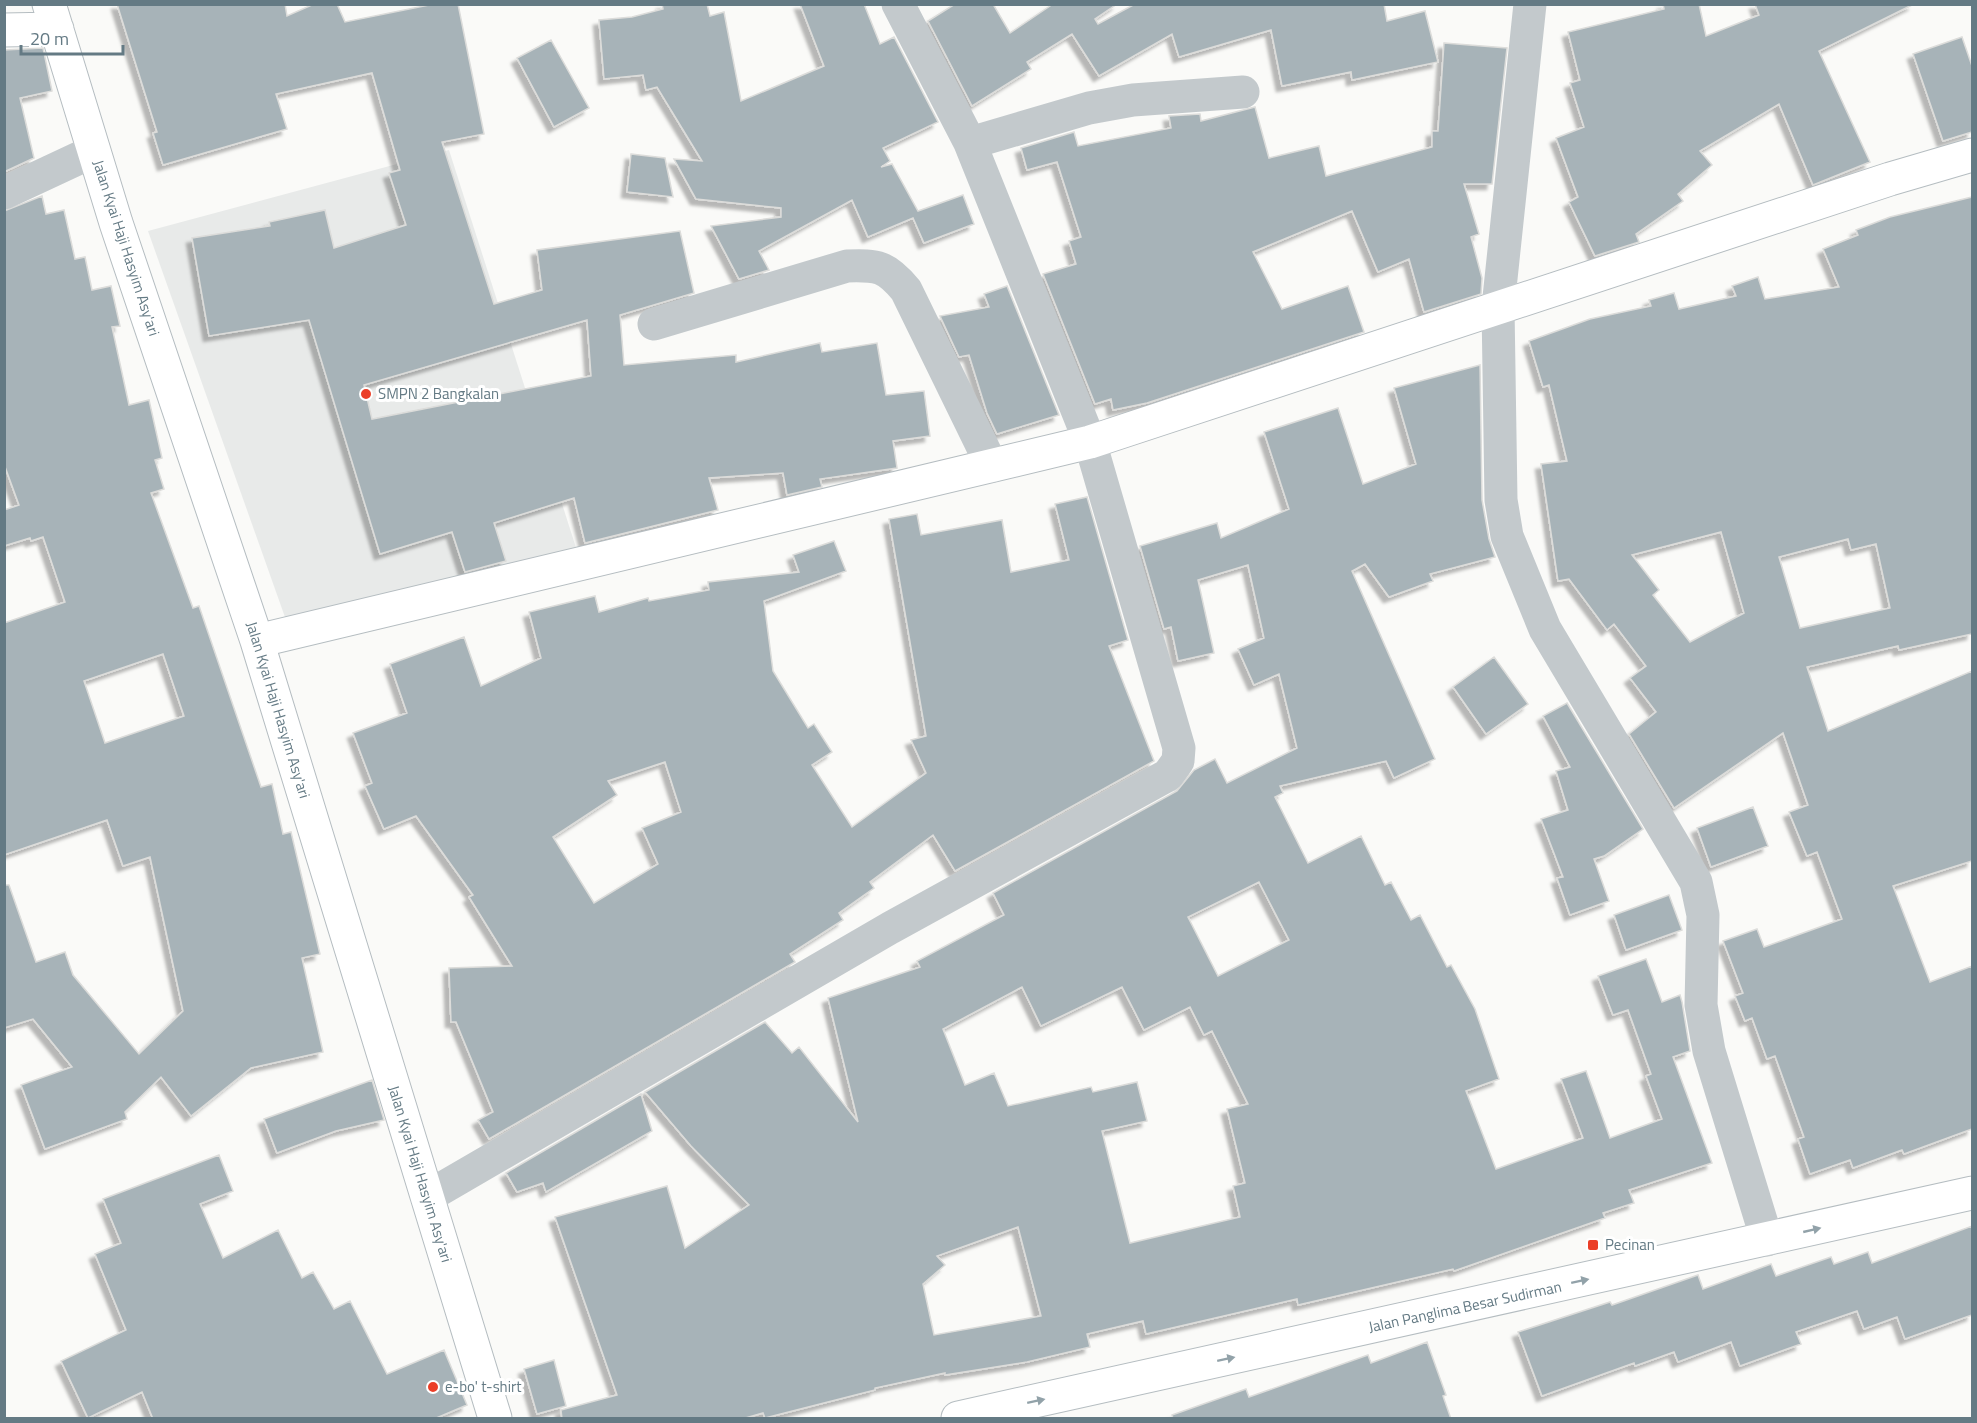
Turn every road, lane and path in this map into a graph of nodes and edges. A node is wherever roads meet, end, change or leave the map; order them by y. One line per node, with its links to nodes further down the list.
1 (898, 4): 6 (street)
2 (1530, 4): 10 (street)
3 (53, 17): 4 (street); 7 (street, Jalan Kyai Haji Hasyim Asy'ari)
4 (4, 30)
5 (1243, 92): 6 (street)
6 (970, 143): 12 (street)
7 (94, 151): 9 (street); 14 (street, Jalan Kyai Haji Hasyim Asy'ari)
8 (1972, 155): 10 (street)
9 (4, 193)
10 (1498, 307): 12 (street); 17 (street)
11 (654, 324): 13 (street)
12 (1090, 442): 13 (street); 16 (street)
13 (992, 466): 14 (street)
14 (257, 641): 16 (street, Jalan Kyai Haji Hasyim Asy'ari)
15 (1972, 1193): 17 (street, Jalan Panglima Besar Sudirman, one-way to 15)
16 (427, 1197): 18 (street, Jalan Kyai Haji Hasyim Asy'ari)
17 (1767, 1240): 19 (street, Jalan Panglima Besar Sudirman, one-way to 17)
18 (495, 1419)
19 (958, 1419)

